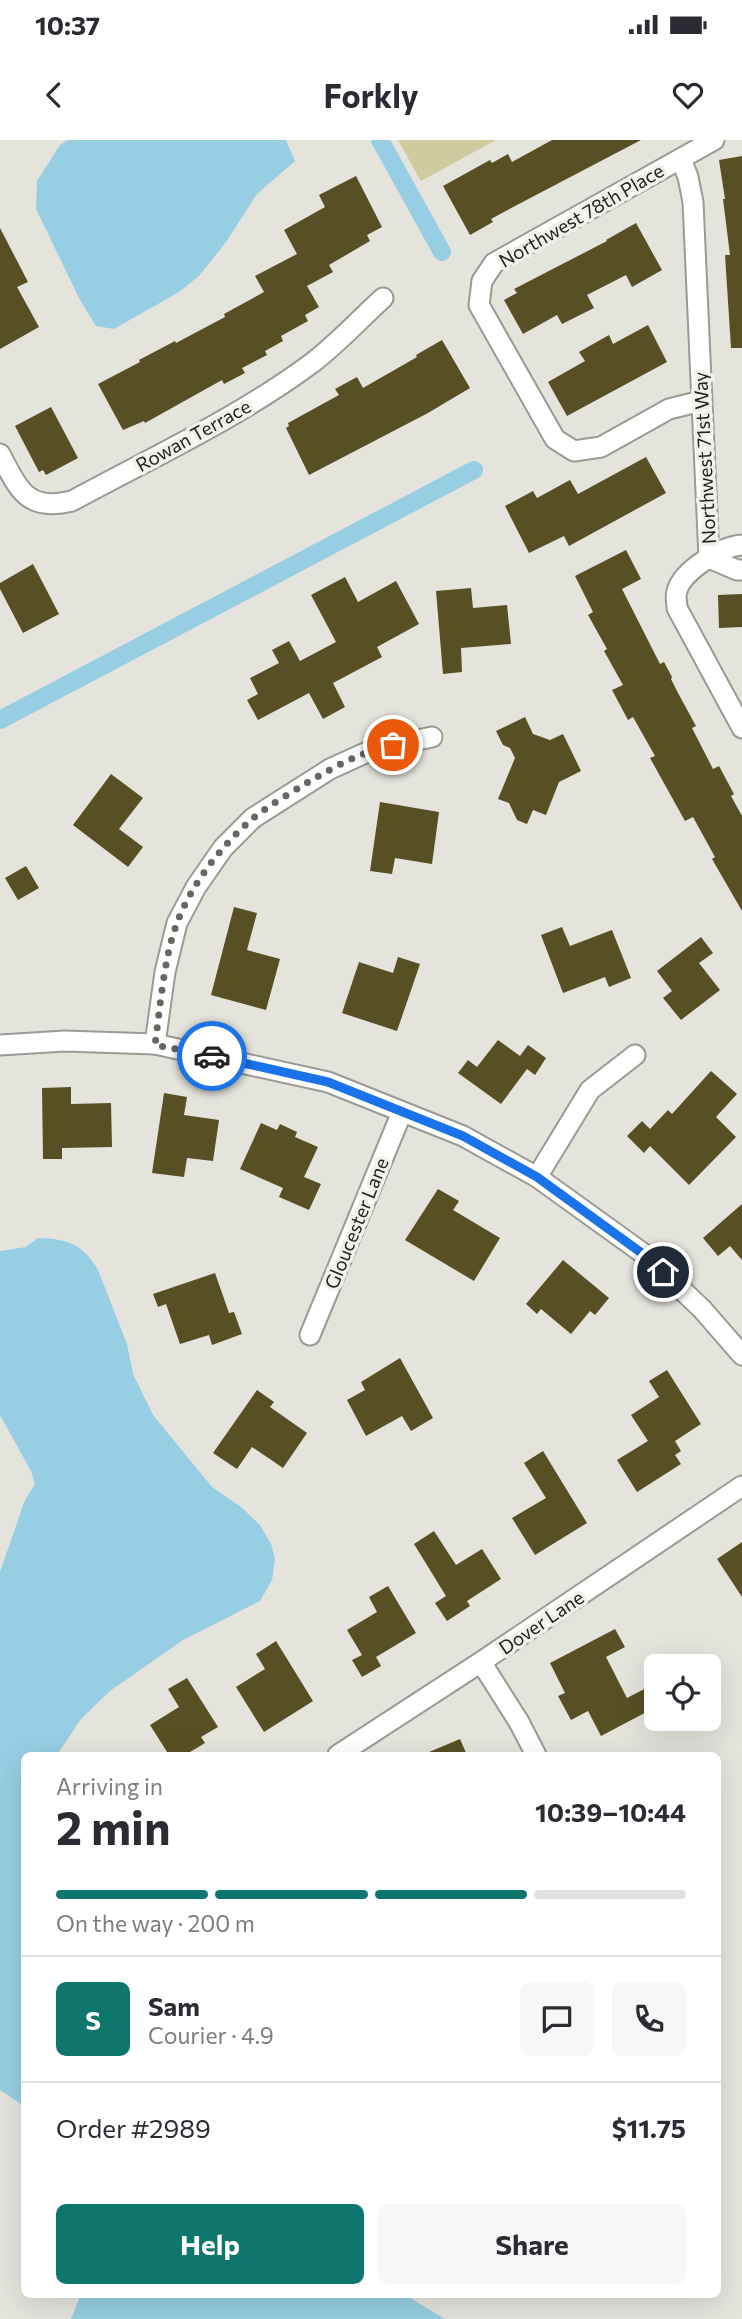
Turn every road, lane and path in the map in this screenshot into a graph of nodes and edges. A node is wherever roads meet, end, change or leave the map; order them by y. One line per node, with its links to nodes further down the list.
1 (714, 140): 2 (street, Northwest 78th Place)
2 (681, 159): 4 (street, Northwest 71st Way); 4 (street, Northwest 78th Place)
3 (383, 298): 5 (street, Rowan Terrace)
4 (701, 401): 7 (street, Northwest 71st Way)
5 (0, 454)
6 (742, 545): 7 (street)
7 (709, 558): 8 (street); 9 (street, Northwest 71st Way)
8 (742, 570)
9 (742, 728)
10 (432, 737): 12 (street)
11 (0, 1045): 12 (street)
12 (155, 1045): 14 (street)
13 (635, 1055): 15 (street)
14 (402, 1111): 15 (street); 16 (street, Gloucester Lane)
15 (537, 1177): 17 (street)
16 (310, 1335)
17 (742, 1355)
18 (742, 1486): 19 (street, Dover Lane)
19 (481, 1662): 20 (street, Dover Lane); 21 (street)
20 (343, 1752)
21 (534, 1752)

